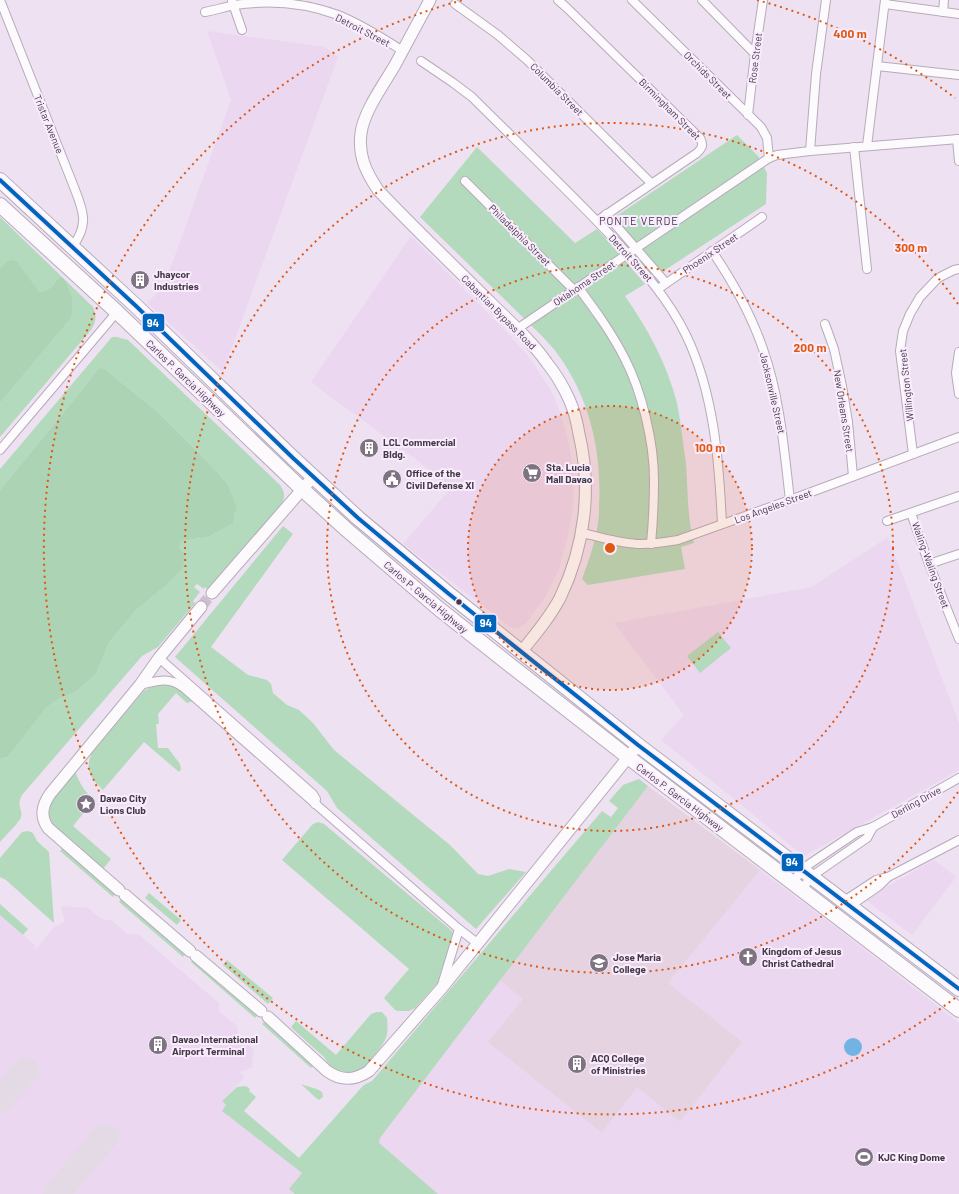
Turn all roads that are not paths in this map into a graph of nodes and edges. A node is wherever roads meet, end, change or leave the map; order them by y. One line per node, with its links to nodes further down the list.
1 (0, 0): 36 (street, Tristar Avenue)
2 (430, 0): 16 (street, Cabantian Bypass Road)
3 (558, 0): 30 (street, Birmingham Street)
4 (632, 0): 21 (street, Orchids Street)
5 (702, 0): 17 (street)
6 (763, 0): 17 (street, Rose Street)
7 (826, 0): 25 (street)
8 (944, 0): 13 (street)
9 (885, 2): 13 (street); 19 (street)
10 (232, 3): 12 (street, Detroit Street); 15 (street); 16 (street, Detroit Street)
11 (455, 4): 30 (street, Columbia Street)
12 (205, 12)
13 (943, 12): 14 (street)
14 (959, 14)
15 (242, 30)
16 (403, 51): 49 (street, Cabantian Bypass Road)
17 (755, 54): 21 (street, Rose Street)
18 (422, 60): 35 (street, Detroit Street)
19 (877, 66): 20 (street); 23 (street)
20 (959, 75)
21 (748, 115): 26 (street, Orchids Street)
22 (958, 139): 23 (street); 27 (street)
23 (868, 146): 24 (street)
24 (854, 147): 25 (street); 40 (street)
25 (810, 151): 26 (street)
26 (770, 158): 37 (street, Oklahoma Street)
27 (959, 161)
28 (0, 180): 31 (highway, Carlos P. Garcia Highway)
29 (465, 181): 44 (street, Philadelphia Street)
30 (651, 183): 33 (street, Birmingham Street)
31 (13, 192): 32 (highway); 36 (highway, Carlos P. Garcia Highway)
32 (0, 205): 47 (highway, Carlos P. Garcia Highway)
33 (606, 214): 35 (street, Birmingham Street); 37 (street, Detroit Street)
34 (762, 217): 38 (street, Phoenix Street)
35 (597, 221): 39 (street, Detroit Street)
36 (72, 247): 43 (highway, Carlos P. Garcia Highway)
37 (636, 248): 39 (street, Oklahoma Street); 42 (street, Detroit Street)
38 (712, 251): 42 (street, Phoenix Street); 59 (street, Jacksonville Street)
39 (627, 254): 44 (street, Oklahoma Street); 45 (street, Detroit Street)
40 (867, 269)
41 (959, 269): 54 (street, Willington Street)
42 (666, 283): 45 (street, Phoenix Street)
43 (114, 286): 46 (highway, Carlos P. Garcia Highway); 47 (highway)
44 (576, 288): 49 (street, Oklahoma Street); 64 (street, Philadelphia Street)
45 (658, 289): 62 (street, Detroit Street)
46 (136, 306): 47 (highway); 56 (highway, Carlos P. Garcia Highway)
47 (117, 312): 53 (street); 57 (highway, Carlos P. Garcia Highway)
48 (825, 324): 55 (street, New Orleans Street)
49 (517, 329): 63 (street, Cabantian Bypass Road)
50 (959, 352): 51 (street)
51 (959, 394)
52 (959, 437): 54 (street, Los Angeles Street)
53 (0, 450)
54 (913, 454): 55 (street, Los Angeles Street)
55 (853, 476): 59 (street, Los Angeles Street)
56 (313, 477): 57 (street); 70 (highway, Carlos P. Garcia Highway)
57 (302, 489): 67 (street); 74 (highway, Carlos P. Garcia Highway)
58 (959, 496): 60 (street)
59 (790, 500): 62 (street, Los Angeles Street)
60 (911, 513): 61 (street); 66 (street, Waling-Waling Street)
61 (887, 520)
62 (722, 524): 64 (street, Los Angeles Street)
63 (582, 533): 64 (street, Los Angeles Street); 70 (street, Cabantian Bypass Road)
64 (651, 544)
65 (959, 554): 66 (street)
66 (929, 564): 69 (street, Waling-Waling Street)
67 (212, 593)
68 (200, 607): 71 (street)
69 (959, 639)
70 (521, 652): 73 (highway, Carlos P. Garcia Highway)
71 (159, 658): 72 (street); 76 (street)
72 (140, 685): 76 (street); 84 (street)
73 (638, 745): 74 (street); 79 (highway, Carlos P. Garcia Highway)
74 (628, 757): 80 (highway, Carlos P. Garcia Highway); 83 (street)
75 (959, 778): 77 (street, Derling Drive)
76 (314, 804): 82 (street)
77 (873, 827): 79 (street, Derling Drive); 79 (street, Derling Drive)
78 (959, 840): 81 (street)
79 (807, 873): 80 (street, Derling Drive); 80 (street, Derling Drive); 81 (highway, Carlos P. Garcia Highway)
80 (797, 886): 86 (highway, Carlos P. Garcia Highway)
81 (847, 903): 85 (highway, Carlos P. Garcia Highway)
82 (459, 929): 83 (street); 84 (street)
83 (477, 943): 84 (street)
84 (441, 989)
85 (959, 989)
86 (959, 1010)

